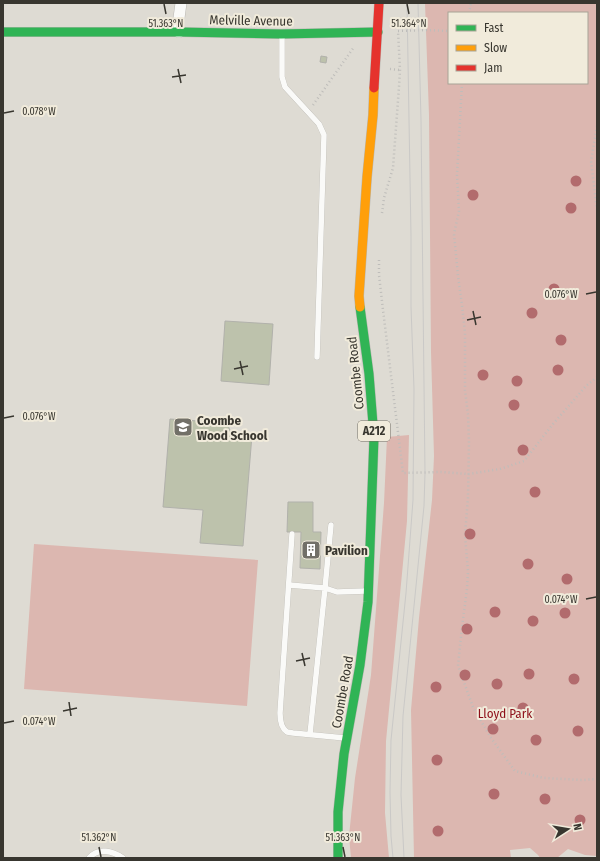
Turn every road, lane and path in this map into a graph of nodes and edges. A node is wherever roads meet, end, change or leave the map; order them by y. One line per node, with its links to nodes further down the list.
1 (181, 3): 6 (street)
2 (379, 3): 7 (main road, Coombe Road / A212)
3 (398, 31): 4 (path); 7 (path); 14 (path)
4 (448, 31)
5 (3, 32): 6 (main road, Melville Avenue)
6 (179, 32): 8 (main road, Melville Avenue)
7 (378, 32): 8 (main road, Melville Avenue); 23 (main road, Coombe Road / A212)
8 (282, 34): 11 (lane)
9 (356, 43): 11 (path)
10 (462, 84): 18 (path)
11 (308, 112): 16 (lane)
12 (597, 126): 13 (path)
13 (597, 210)
14 (381, 219)
15 (379, 254): 18 (path)
16 (317, 357)
17 (597, 377): 18 (path)
18 (469, 474): 26 (path)
19 (330, 525): 22 (lane)
20 (292, 534): 21 (lane)
21 (289, 585): 22 (lane); 24 (lane)
22 (325, 588): 23 (lane); 24 (lane)
23 (369, 591): 25 (main road, Coombe Road / A212)
24 (310, 734): 25 (lane)
25 (347, 738): 29 (main road, Coombe Road / A212)
26 (597, 779)
27 (89, 858): 28 (lane)
28 (123, 858)
29 (338, 858)

